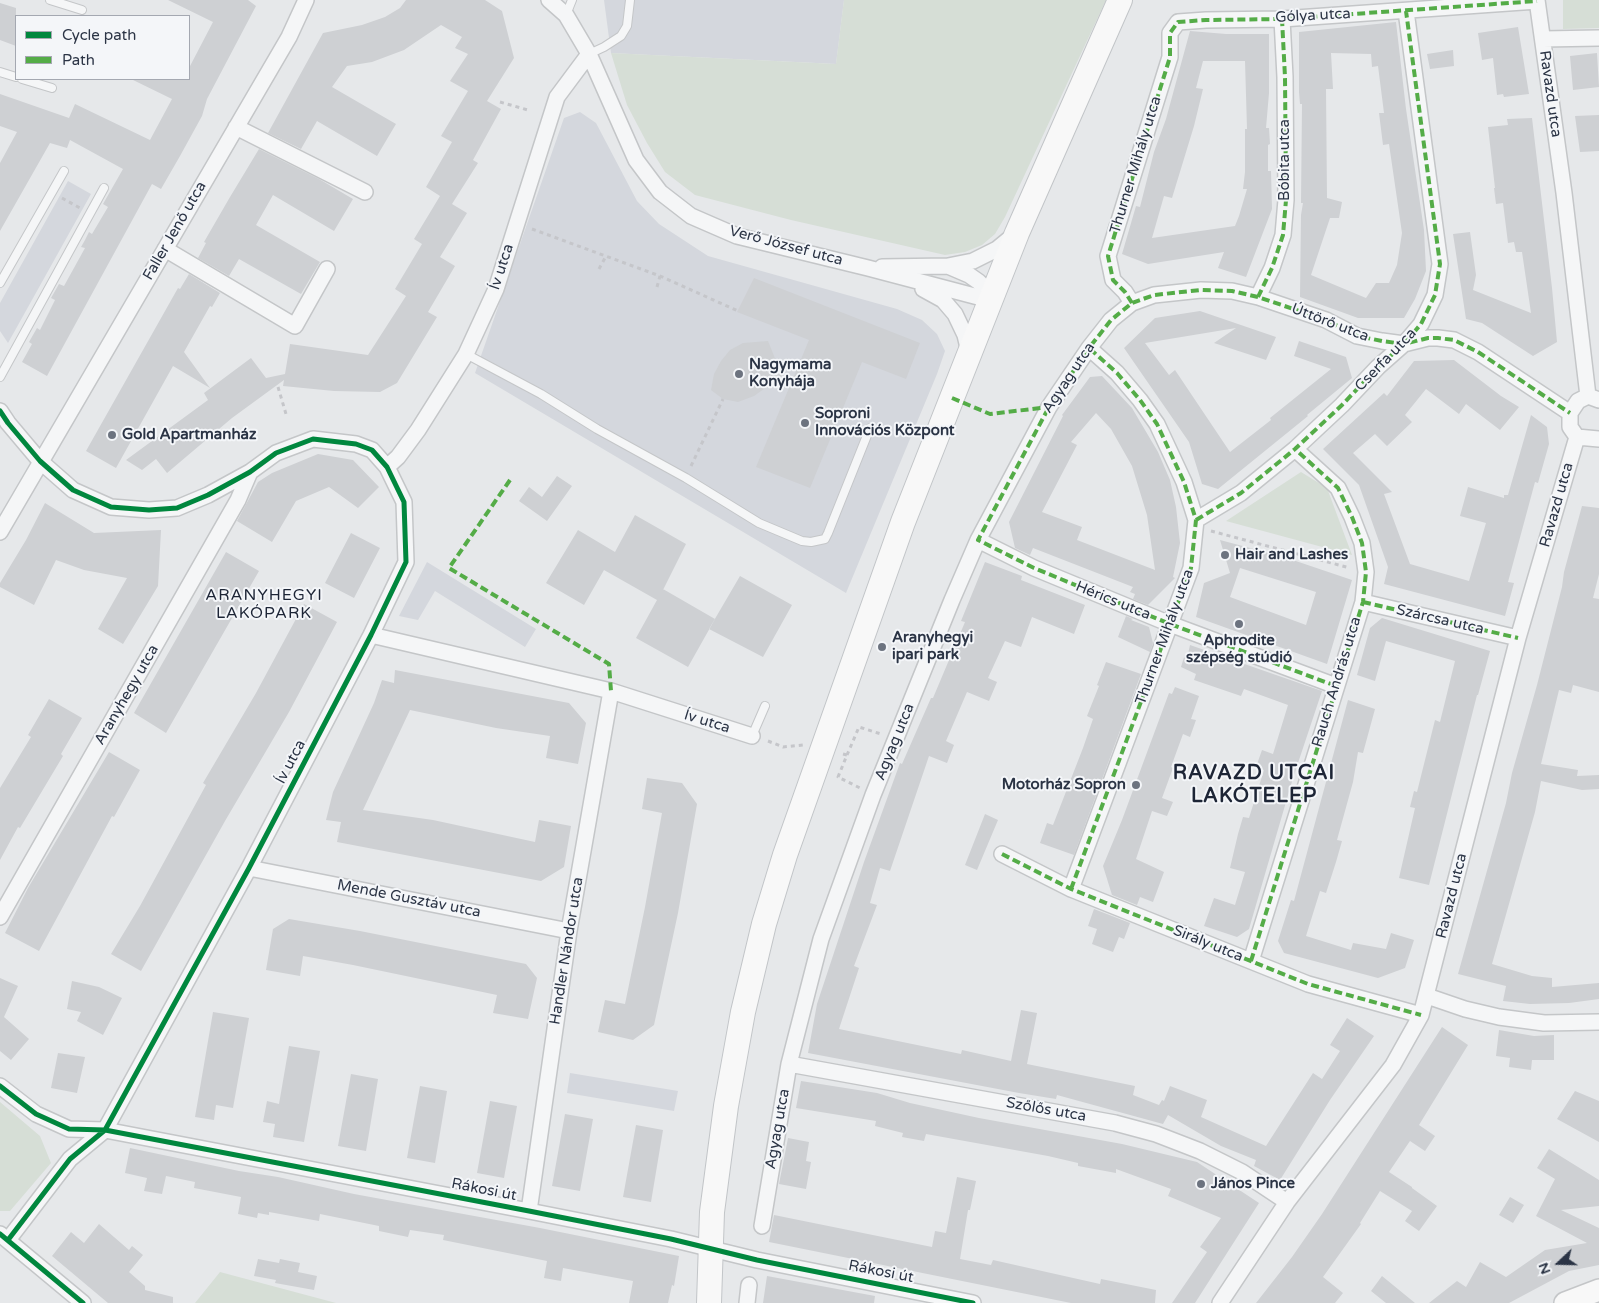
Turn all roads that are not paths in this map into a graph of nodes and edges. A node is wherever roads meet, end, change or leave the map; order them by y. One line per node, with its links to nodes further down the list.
1 (50, 0): 8 (lane)
2 (306, 0): 20 (street, Faller Jenő utca)
3 (549, 0): 10 (street, Verő József utca)
4 (572, 0): 10 (lane)
5 (630, 0): 15 (lane)
6 (1120, 0): 24 (main road)
7 (1537, 1): 9 (street, Gólya utca); 14 (street, Ravazd utca)
8 (82, 10)
9 (1406, 11): 11 (street, Gólya utca); 33 (street, Cserfa utca)
10 (566, 15): 15 (street, Verő József utca)
11 (1282, 19): 12 (street, Gólya utca); 30 (street, Bóbita utca)
12 (1178, 22): 32 (street, Thurner Mihály utca)
13 (1599, 38): 14 (street)
14 (1543, 39): 38 (street, Ravazd utca)
15 (589, 54): 27 (street, Verő József utca); 36 (street, Ív utca)
16 (0, 72): 17 (lane)
17 (15, 77)
18 (25, 80): 19 (lane)
19 (52, 88)
20 (236, 127): 23 (street); 25 (street, Faller Jenő utca)
21 (64, 171): 29 (lane)
22 (104, 188): 37 (lane)
23 (365, 192)
24 (1017, 233): 26 (street); 31 (main road)
25 (165, 249): 28 (street); 45 (street, Faller Jenő utca)
26 (948, 266): 27 (street); 31 (street)
27 (868, 268): 31 (street, Verő József utca); 35 (street)
28 (327, 270)
29 (0, 283)
30 (1258, 297): 32 (street, Úttörő utca); 33 (street, Úttörő utca)
31 (992, 299): 35 (main road)
32 (1132, 303): 34 (street, Agyag utca)
33 (1404, 344): 40 (street, Úttörő utca); 44 (street, Cserfa utca)
34 (1089, 348): 48 (street, Thurner Mihály utca); 50 (street, Agyag utca)
35 (969, 352): 75 (main road)
36 (466, 354): 41 (lane); 46 (street, Ív utca)
37 (0, 377)
38 (1594, 398): 40 (street, Ravazd utca)
39 (0, 411): 45 (street)
40 (1570, 413): 42 (street)
41 (870, 428)
42 (1576, 437): 43 (street); 54 (street, Ravazd utca)
43 (1599, 439)
44 (1295, 449): 48 (street, Cserfa utca); 51 (street, Rauch András utca)
45 (40, 461): 47 (street); 49 (street, Faller Jenő utca)
46 (386, 466): 47 (street, Ív utca); 53 (street, Ív utca)
47 (250, 472): 62 (street, Aranyhegy utca)
48 (1196, 524): 52 (street, Thurner Mihály utca)
49 (0, 532)
50 (978, 540): 52 (street, Hérics utca); 68 (street, Agyag utca)
51 (1363, 602): 54 (street, Szárcsa utca); 55 (street, Rauch András utca)
52 (1170, 624): 55 (street, Hérics utca); 61 (street, Thurner Mihály utca)
53 (371, 635): 56 (street, Ív utca); 60 (street, Ív utca)
54 (1518, 638): 65 (street, Ravazd utca)
55 (1336, 686): 64 (street, Rauch András utca)
56 (610, 691): 58 (street, Ív utca); 63 (street, Handler Nándor utca)
57 (765, 706): 58 (lane)
58 (752, 736)
59 (1002, 854): 61 (street, Sirály utca)
60 (249, 868): 63 (street, Mende Gusztáv utca); 70 (street, Ív utca)
61 (1071, 888): 64 (street, Sirály utca)
62 (0, 917)
63 (569, 930): 72 (street, Handler Nándor utca)
64 (1251, 961): 66 (street, Sirály utca)
65 (1427, 996): 66 (street, Ravazd utca); 67 (street)
66 (1421, 1016): 71 (street, Ravazd utca)
67 (1599, 1022)
68 (789, 1064): 71 (street, Szőlős utca); 73 (street, Agyag utca)
69 (0, 1086): 70 (street, Rákosi út)
70 (105, 1130): 72 (street, Rákosi út); 74 (street)
71 (1288, 1202): 82 (street, Ravazd utca)
72 (529, 1211): 75 (street, Rákosi út)
73 (762, 1226)
74 (4, 1237): 78 (street)
75 (711, 1248): 79 (main road); 81 (street, Rákosi út)
76 (749, 1285): 80 (street)
77 (1599, 1290): 83 (street)
78 (83, 1303)
79 (709, 1303)
80 (748, 1303)
81 (973, 1303)
82 (1220, 1303)
83 (1565, 1303)

